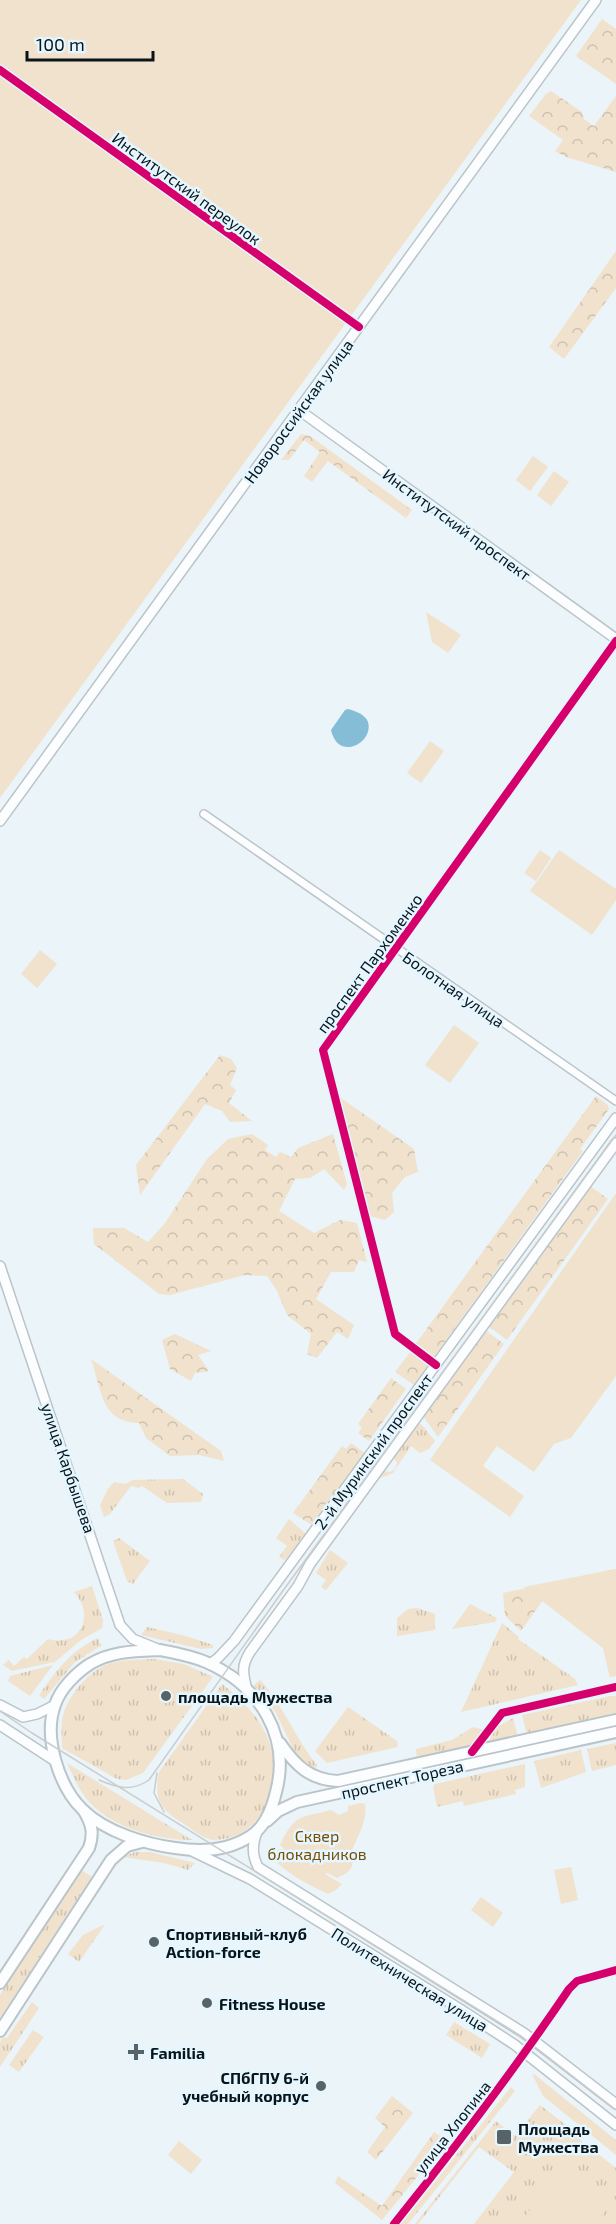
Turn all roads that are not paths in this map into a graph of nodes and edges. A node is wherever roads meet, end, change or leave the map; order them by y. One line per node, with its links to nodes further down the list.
1 (596, 0): 3 (main road, Новороссийская улица)
2 (0, 70): 3 (street, Институтский переулок)
3 (359, 327): 4 (main road, Новороссийская улица)
4 (299, 410): 5 (main road, Институтский проспект); 7 (main road, Новороссийская улица)
5 (616, 640): 8 (street, проспект Пархоменко)
6 (204, 814): 8 (street, Болотная улица)
7 (0, 821)
8 (397, 950): 9 (street, Болотная улица); 13 (street, проспект Пархоменко)
9 (616, 1101)
10 (616, 1118): 13 (main road, 2-й Муринский проспект)
11 (616, 1143): 17 (main road, 2-й Муринский проспект)
12 (0, 1266): 14 (main road, улица Карбышева)
13 (436, 1365): 15 (main road, 2-й Муринский проспект)
14 (160, 1650): 15 (main road); 19 (main road)
15 (210, 1664): 17 (main road)
16 (616, 1687): 24 (street)
17 (247, 1690): 23 (main road)
18 (0, 1705): 19 (main road)
19 (55, 1705): 25 (main road)
20 (616, 1720): 24 (main road, проспект Тореза)
21 (0, 1725): 25 (main road)
22 (616, 1732): 27 (main road, проспект Тореза)
23 (279, 1740): 24 (main road, проспект Тореза); 27 (main road)
24 (472, 1752)
25 (56, 1761): 26 (main road)
26 (84, 1811): 29 (main road); 32 (main road)
27 (264, 1823): 28 (main road)
28 (257, 1832): 30 (main road); 34 (main road, Политехническая улица)
29 (142, 1842): 30 (main road); 33 (main road)
30 (192, 1851): 34 (main road, Политехническая улица)
31 (616, 1970): 34 (street, улица Хлопина)
32 (0, 1983)
33 (0, 2031)
34 (530, 2046): 35 (main road, Политехническая улица); 36 (main road, Политехническая улица); 37 (street, улица Хлопина)
35 (616, 2104)
36 (616, 2125)
37 (394, 2224)

